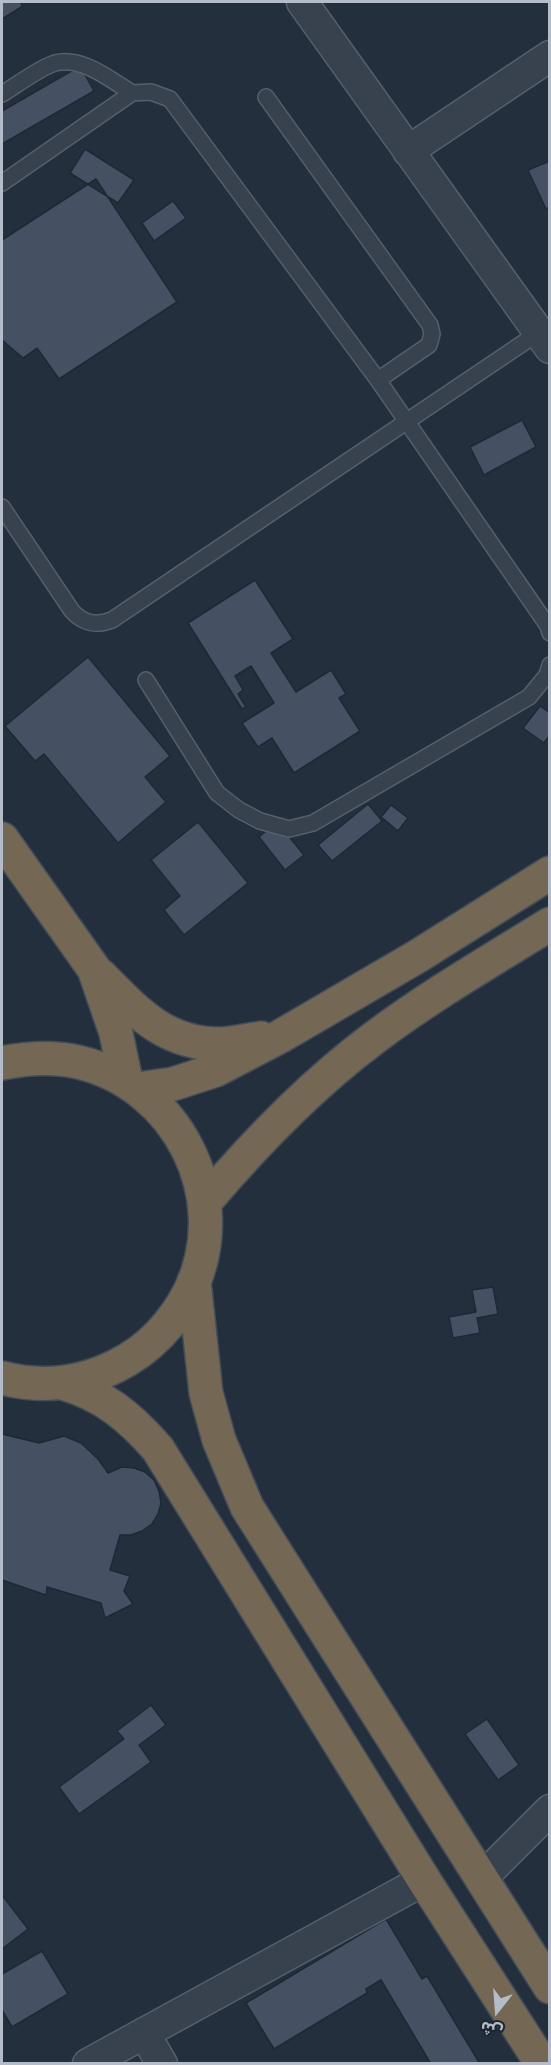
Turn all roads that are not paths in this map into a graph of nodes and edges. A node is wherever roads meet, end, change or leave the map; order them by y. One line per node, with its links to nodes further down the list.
1 (302, 2): 6 (street)
2 (549, 56): 6 (street)
3 (132, 93): 4 (lane); 7 (lane); 9 (lane)
4 (2, 94)
5 (266, 97): 9 (lane)
6 (408, 151): 8 (street)
7 (2, 183)
8 (544, 340): 10 (lane)
9 (378, 380): 10 (lane)
10 (407, 421): 11 (lane); 12 (lane)
11 (2, 507)
12 (549, 633)
13 (549, 665): 14 (lane)
14 (146, 680)
15 (2, 839): 18 (highway)
16 (549, 873): 19 (highway)
17 (549, 924): 22 (highway)
18 (94, 969): 19 (highway); 21 (highway)
19 (281, 1036): 21 (highway)
20 (2, 1063): 21 (highway)
21 (132, 1085): 22 (highway)
22 (205, 1202): 23 (highway)
23 (194, 1281): 25 (highway); 27 (highway)
24 (2, 1378): 25 (highway)
25 (62, 1383): 28 (highway)
26 (549, 1810): 27 (street)
27 (481, 1879): 29 (highway)
28 (424, 1880): 30 (street); 33 (highway)
29 (549, 1987)
30 (144, 2033): 31 (street); 32 (street)
31 (88, 2064)
32 (162, 2064)
33 (543, 2064)

